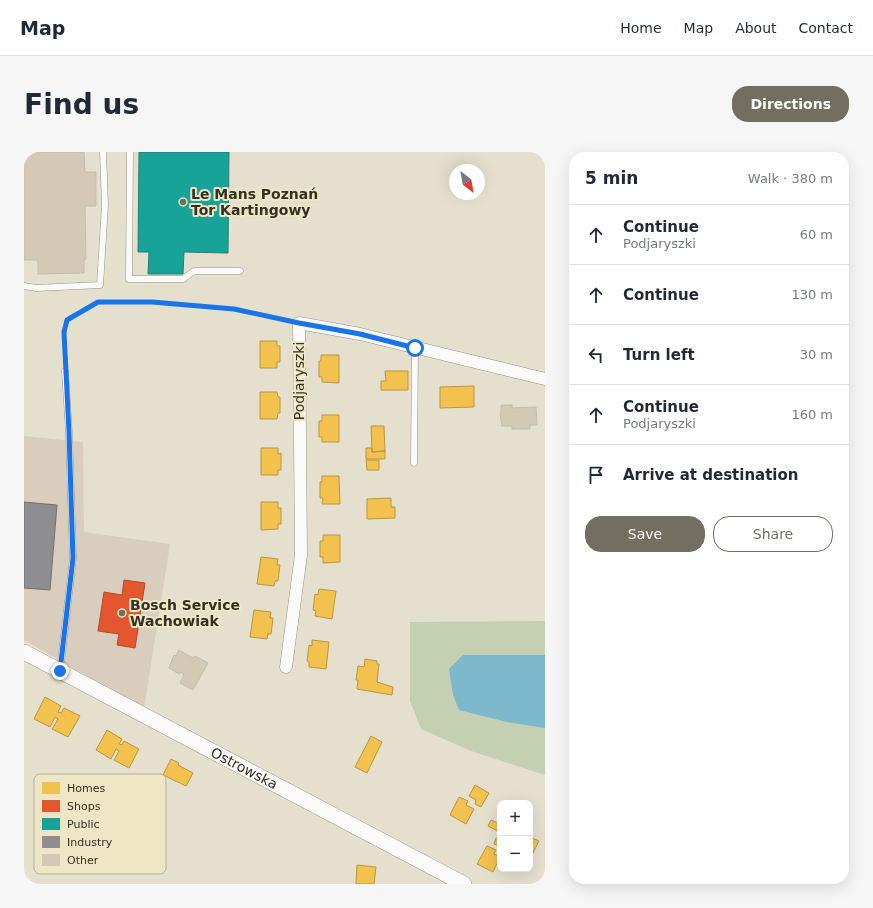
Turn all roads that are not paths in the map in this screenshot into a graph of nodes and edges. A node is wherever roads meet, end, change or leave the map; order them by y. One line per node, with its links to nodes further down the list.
1 (103, 152): 4 (lane)
2 (130, 152): 3 (lane)
3 (240, 271)
4 (24, 286)
5 (415, 348): 7 (street, Podjaryszki); 8 (lane); 10 (street, Podjaryszki)
6 (65, 371): 11 (lane)
7 (545, 379)
8 (414, 463)
9 (24, 652): 11 (street, Ostrowska)
10 (286, 667)
11 (60, 671): 12 (street, Ostrowska)
12 (464, 884)

